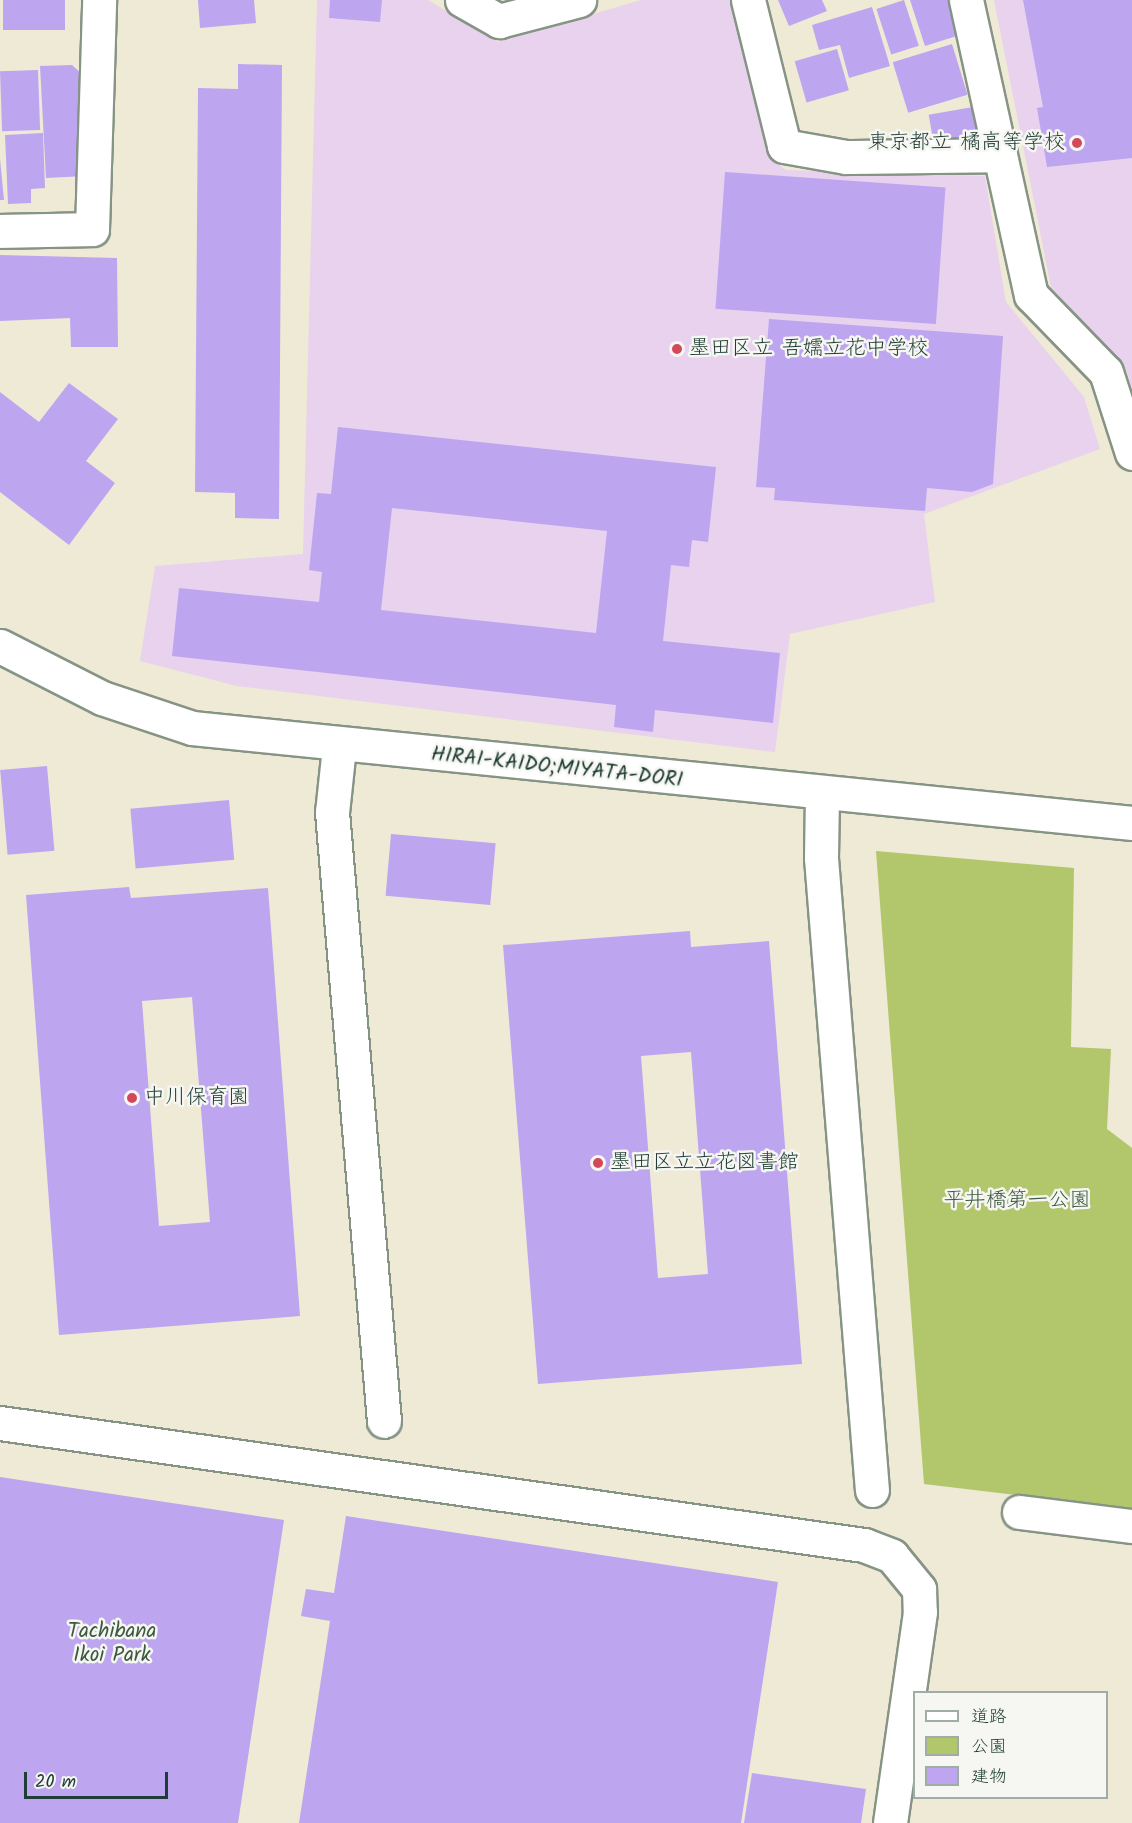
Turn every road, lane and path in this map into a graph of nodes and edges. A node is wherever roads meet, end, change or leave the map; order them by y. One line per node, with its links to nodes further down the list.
1 (99, 0): 7 (street)
2 (462, 0): 3 (street)
3 (579, 0)
4 (748, 0): 6 (street)
5 (966, 0): 6 (street)
6 (999, 155): 8 (street)
7 (0, 231)
8 (1132, 453)
9 (6, 656): 10 (street, HIRAI-KAIDO;MIYATA-DORI)
10 (339, 747): 11 (street, HIRAI-KAIDO;MIYATA-DORI); 13 (street)
11 (822, 794): 12 (street, HIRAI-KAIDO;MIYATA-DORI); 15 (street)
12 (1132, 823)
13 (384, 1421)
14 (0, 1423): 18 (street)
15 (872, 1490)
16 (1019, 1512): 17 (street)
17 (1132, 1526)
18 (890, 1823)

